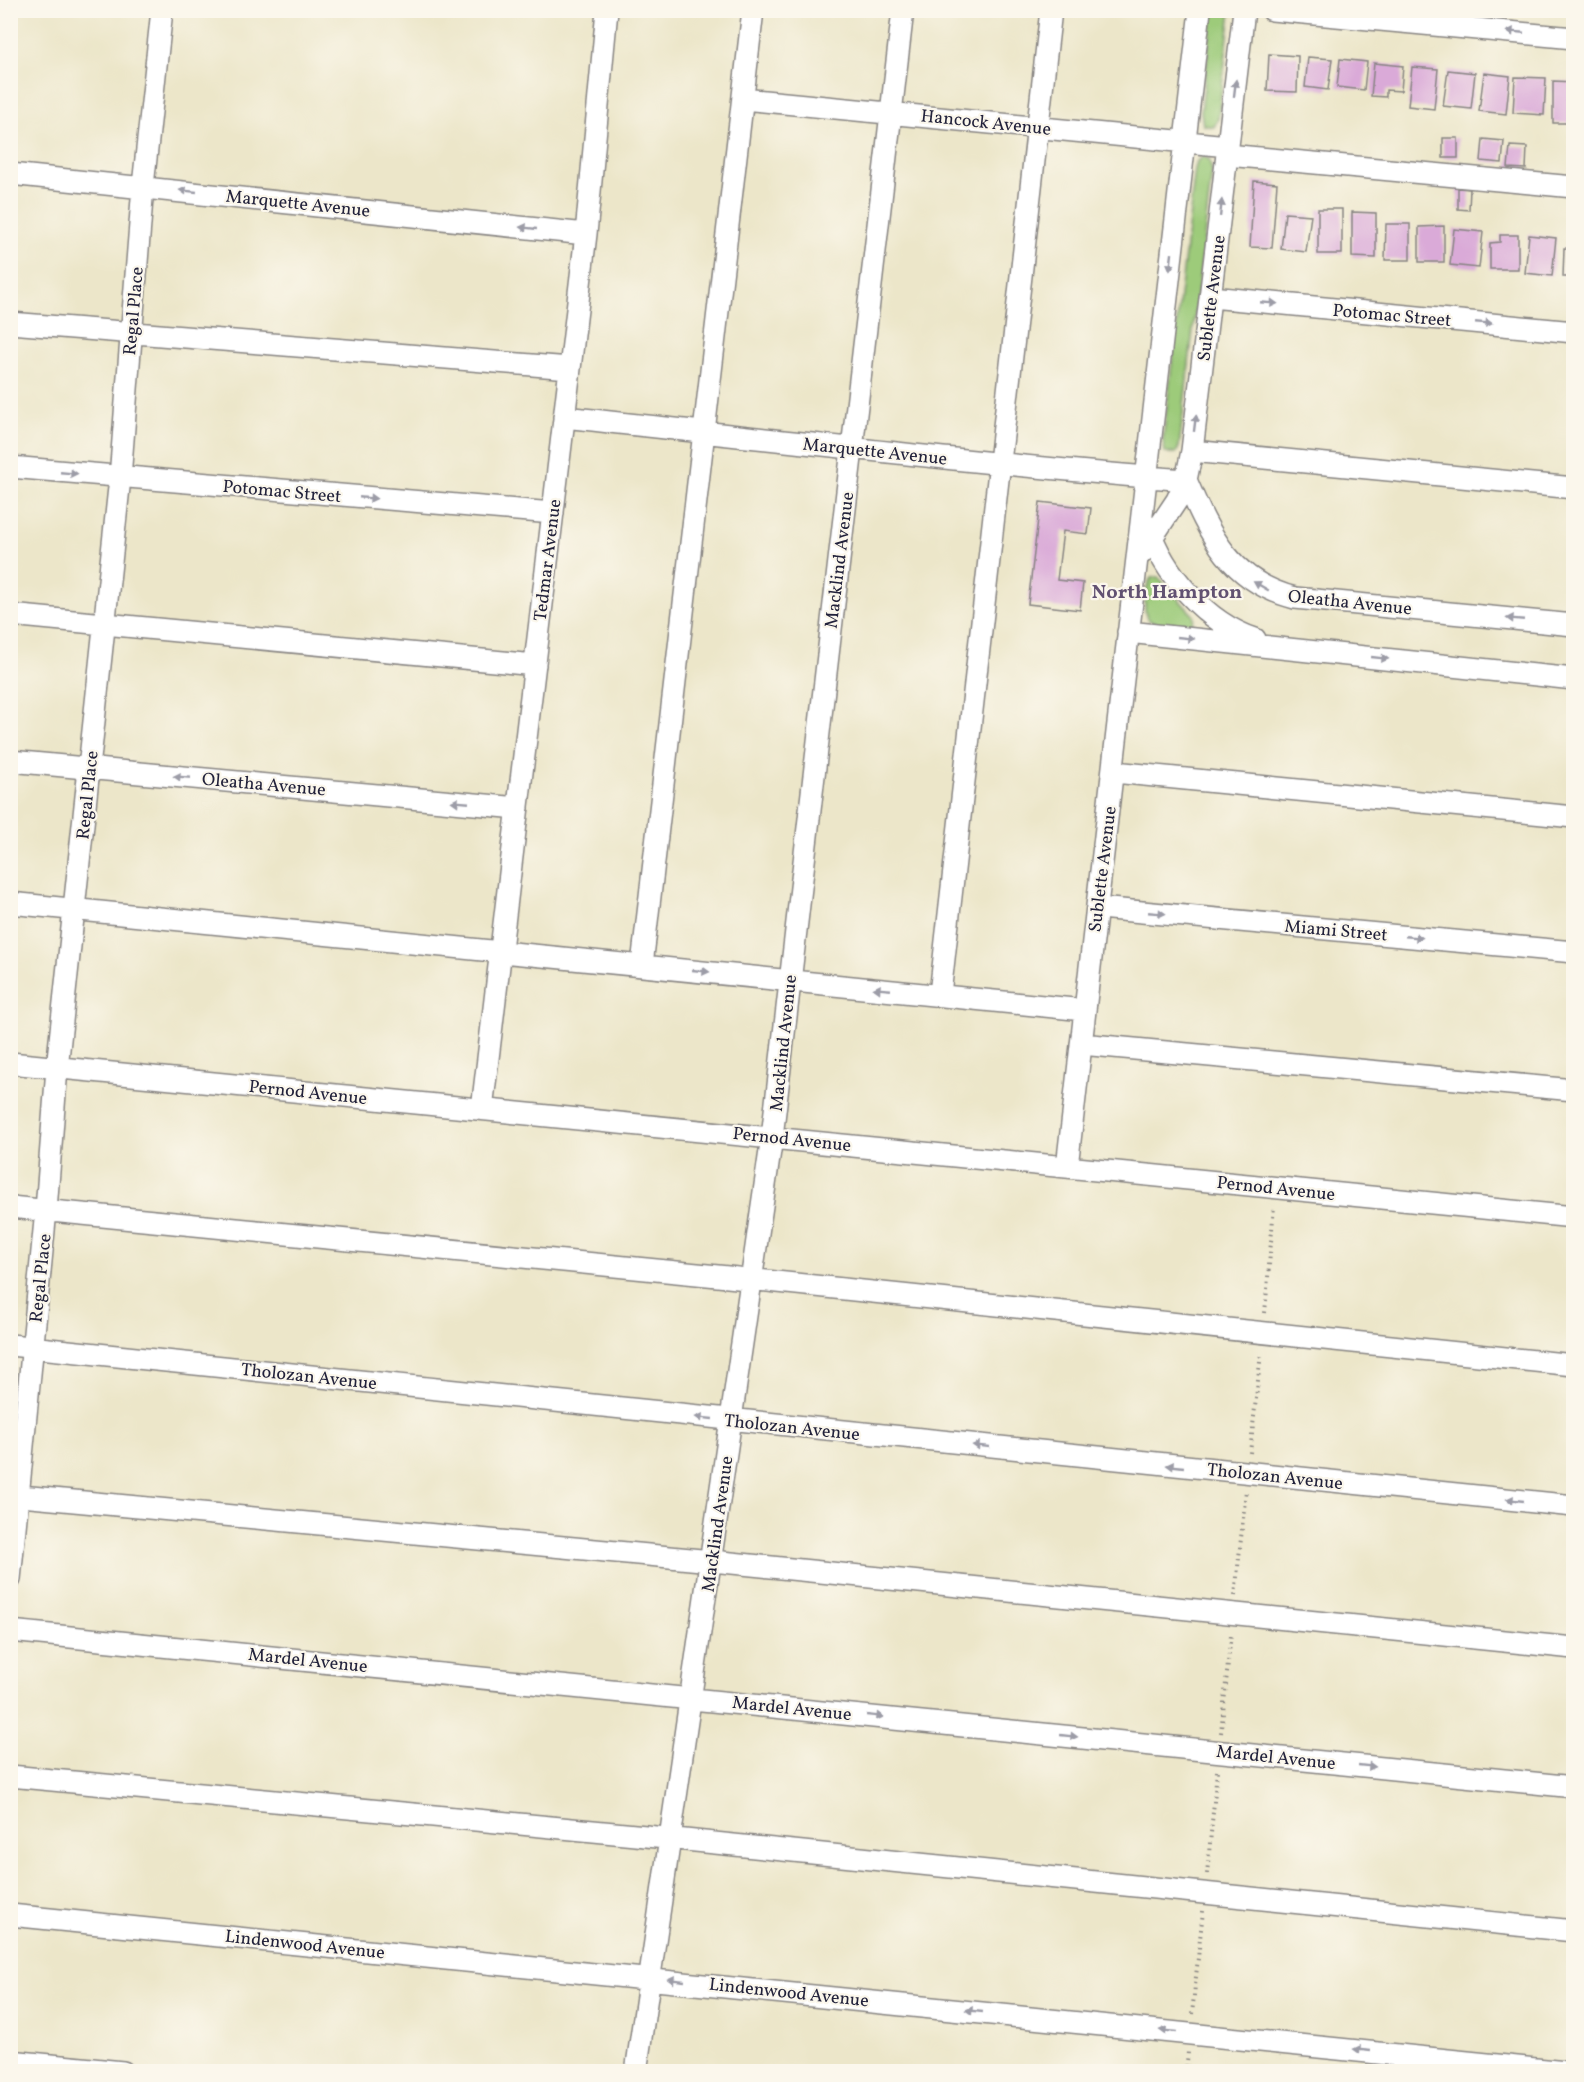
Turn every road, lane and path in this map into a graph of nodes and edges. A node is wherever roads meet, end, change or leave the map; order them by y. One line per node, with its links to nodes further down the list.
1 (162, 10): 16 (street, Regal Place)
2 (607, 10): 18 (street, Tedmar Avenue)
3 (753, 10): 10 (street)
4 (903, 10): 11 (street, Macklind Avenue)
5 (1052, 10): 12 (street)
6 (1200, 10): 13 (street, Sublette Avenue)
7 (1244, 10): 14 (street, Sublette Avenue, one-way to 7)
8 (1272, 10): 9 (street, one-way to 8)
9 (1574, 38)
10 (743, 99): 11 (street, Hancock Avenue); 25 (street)
11 (891, 113): 12 (street, Hancock Avenue); 26 (street, Macklind Avenue)
12 (1038, 127): 13 (street, Hancock Avenue); 28 (street)
13 (1185, 141): 14 (street, Hancock Avenue); 30 (street, Sublette Avenue, one-way to 30)
14 (1228, 150): 17 (street, Hancock Avenue); 19 (street, Sublette Avenue, one-way to 14)
15 (10, 174): 16 (street, Marquette Avenue)
16 (143, 186): 18 (street, Marquette Avenue, one-way to 16); 22 (street, Regal Place)
17 (1574, 187)
18 (586, 234): 23 (street, Tedmar Avenue)
19 (1211, 297): 21 (street, Potomac Street, one-way to 21); 27 (street, Sublette Avenue, one-way to 19)
20 (10, 323): 22 (street)
21 (1574, 332)
22 (131, 335): 23 (street); 31 (street, Regal Place)
23 (570, 368): 24 (street, Tedmar Avenue)
24 (564, 417): 25 (street, Marquette Avenue); 35 (street, Tedmar Avenue)
25 (706, 431): 26 (street, Marquette Avenue); 55 (street)
26 (852, 450): 28 (street, Marquette Avenue); 56 (street, Macklind Avenue)
27 (1192, 451): 32 (street, Sublette Avenue); 33 (street)
28 (999, 464): 30 (street, Marquette Avenue); 57 (street)
29 (10, 467): 31 (street, Potomac Street, one-way to 31)
30 (1146, 477): 32 (street, Marquette Avenue); 34 (street, Sublette Avenue)
31 (120, 478): 35 (street, Potomac Street, one-way to 35); 39 (street, Regal Place)
32 (1186, 480): 36 (street, Sublette Avenue); 40 (street, Oleatha Avenue, one-way to 32)
33 (1574, 488)
34 (1143, 502): 36 (street); 37 (street, Sublette Avenue)
35 (553, 513): 43 (street, Tedmar Avenue)
36 (1151, 536): 37 (street, Sublette Avenue); 42 (street)
37 (1135, 572): 41 (street, Sublette Avenue)
38 (10, 615): 39 (street)
39 (104, 624): 43 (street); 46 (street, Regal Place)
40 (1574, 625)
41 (1128, 632): 42 (street, one-way to 42); 47 (street, Sublette Avenue)
42 (1287, 649): 44 (street, one-way to 44)
43 (535, 665): 48 (street, Tedmar Avenue)
44 (1574, 679)
45 (10, 760): 46 (street, Oleatha Avenue)
46 (89, 768): 48 (street, Oleatha Avenue, one-way to 46); 52 (street, Regal Place)
47 (1114, 772): 49 (street); 51 (street, Sublette Avenue)
48 (518, 808): 53 (street, Tedmar Avenue)
49 (1574, 818)
50 (10, 903): 52 (street)
51 (1099, 908): 54 (street, Miami Street, one-way to 54); 58 (street, Sublette Avenue)
52 (75, 910): 53 (street); 61 (street, Regal Place)
53 (501, 951): 55 (street); 63 (street, Tedmar Avenue)
54 (1574, 952)
55 (642, 965): 56 (street, one-way to 56)
56 (790, 980): 57 (street, one-way to 56); 64 (street, Macklind Avenue)
57 (940, 994): 58 (street)
58 (1084, 1010): 59 (street, Sublette Avenue)
59 (1081, 1044): 62 (street); 65 (street, Sublette Avenue)
60 (10, 1063): 61 (street, Pernod Avenue)
61 (57, 1068): 63 (street, Pernod Avenue); 67 (street, Regal Place)
62 (1574, 1090)
63 (482, 1109): 64 (street, Pernod Avenue)
64 (772, 1137): 65 (street, Pernod Avenue); 69 (street, Macklind Avenue)
65 (1067, 1167): 68 (street, Pernod Avenue)
66 (10, 1207): 67 (street)
67 (46, 1210): 69 (street); 71 (street, Regal Place)
68 (1574, 1218)
69 (753, 1279): 72 (street); 73 (street, Macklind Avenue)
70 (10, 1345): 71 (street, Tholozan Avenue)
71 (33, 1348): 73 (street, Tholozan Avenue, one-way to 71); 74 (street, Regal Place)
72 (1574, 1365)
73 (731, 1420): 75 (street, Tholozan Avenue, one-way to 73); 76 (street, Macklind Avenue)
74 (15, 1495): 76 (street); 77 (street, Regal Place)
75 (1574, 1506)
76 (712, 1561): 79 (street); 80 (street, Macklind Avenue)
77 (10, 1579)
78 (10, 1631): 80 (street, Mardel Avenue)
79 (1574, 1648)
80 (691, 1698): 82 (street, Mardel Avenue, one-way to 82); 83 (street, Macklind Avenue)
81 (10, 1776): 83 (street)
82 (1574, 1786)
83 (669, 1839): 85 (street); 86 (street, Macklind Avenue)
84 (10, 1915): 86 (street, Lindenwood Avenue)
85 (1574, 1931)
86 (649, 1977): 91 (street, Macklind Avenue); 93 (street, Lindenwood Avenue, one-way to 86)
87 (1189, 2046): 92 (path)
88 (10, 2061): 89 (street)
89 (71, 2069): 90 (street)
90 (123, 2072)
91 (636, 2072)
92 (1186, 2072)
93 (1566, 2072)

